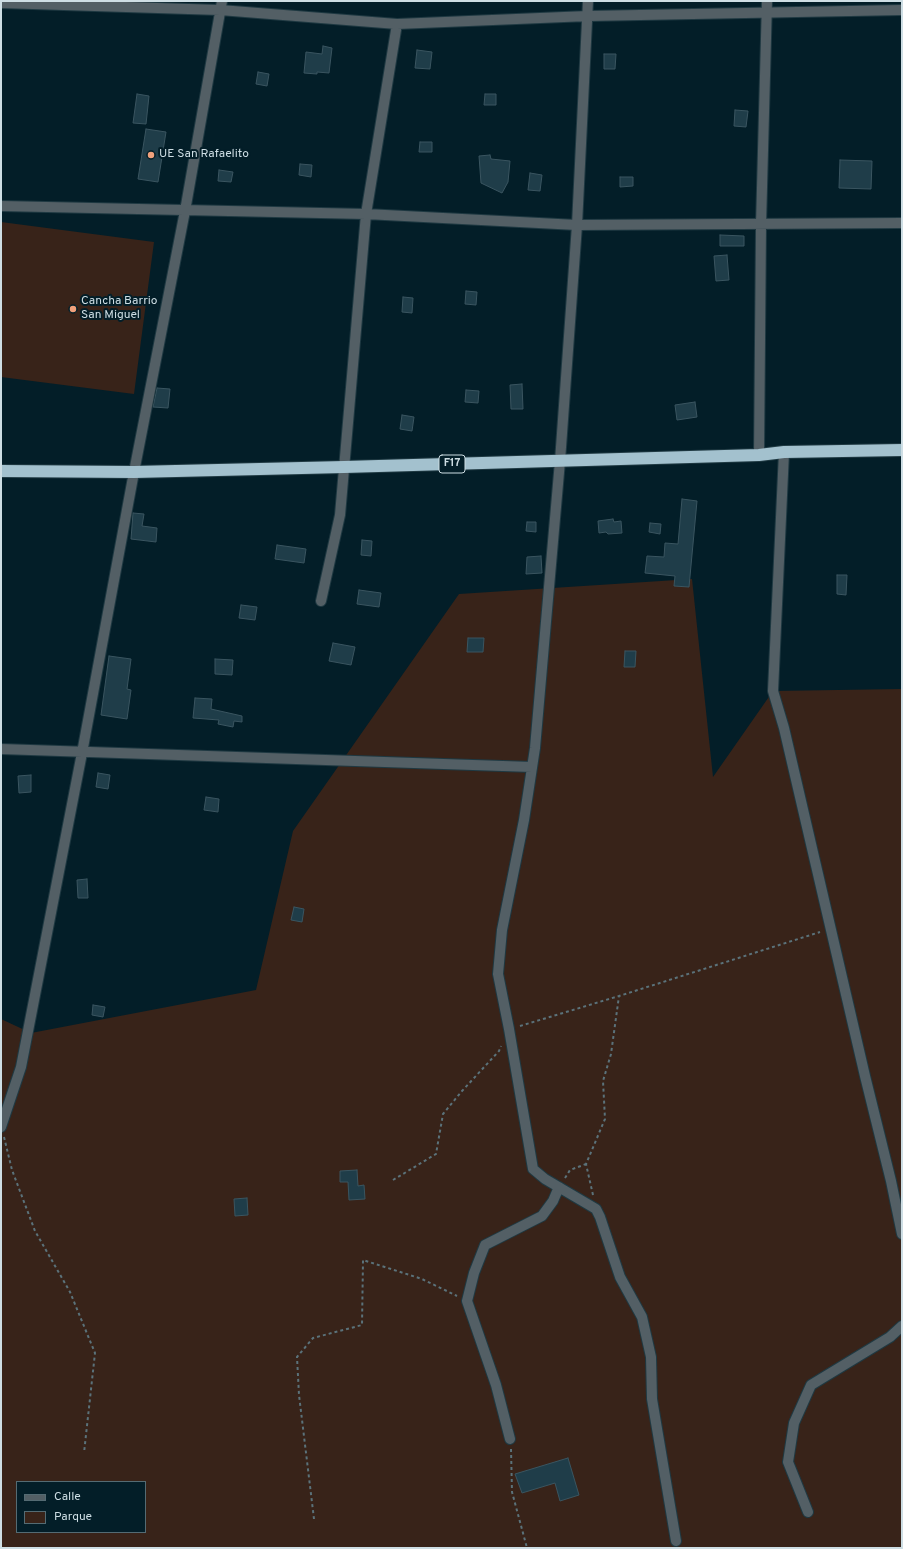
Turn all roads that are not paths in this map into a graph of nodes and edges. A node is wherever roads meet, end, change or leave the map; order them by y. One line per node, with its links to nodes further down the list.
1 (588, 1): 7 (street)
2 (767, 1): 6 (street)
3 (1, 3): 4 (street)
4 (221, 6): 8 (street); 10 (street)
5 (902, 10): 6 (street)
6 (767, 14): 7 (street); 13 (street)
7 (588, 16): 8 (street); 14 (street)
8 (397, 24): 11 (street)
9 (1, 206): 10 (street)
10 (185, 211): 11 (street); 21 (street)
11 (366, 214): 14 (street); 19 (street)
12 (902, 223): 13 (street)
13 (761, 224): 14 (street); 17 (street)
14 (577, 226): 18 (street)
15 (902, 450): 16 (highway, F17)
16 (784, 452): 17 (highway, F17); 28 (street)
17 (759, 455): 18 (highway, F17)
18 (560, 461): 19 (highway, F17); 25 (street)
19 (344, 467): 21 (highway, F17); 22 (street)
20 (1, 471): 21 (highway, F17)
21 (134, 472): 24 (street)
22 (321, 601)
23 (1, 749): 24 (street)
24 (82, 753): 25 (street); 26 (street)
25 (532, 767): 27 (street)
26 (1, 1126)
27 (559, 1187): 31 (street); 33 (street)
28 (900, 1215): 29 (street)
29 (902, 1234)
30 (902, 1326): 32 (street)
31 (510, 1440)
32 (808, 1512)
33 (676, 1541)

